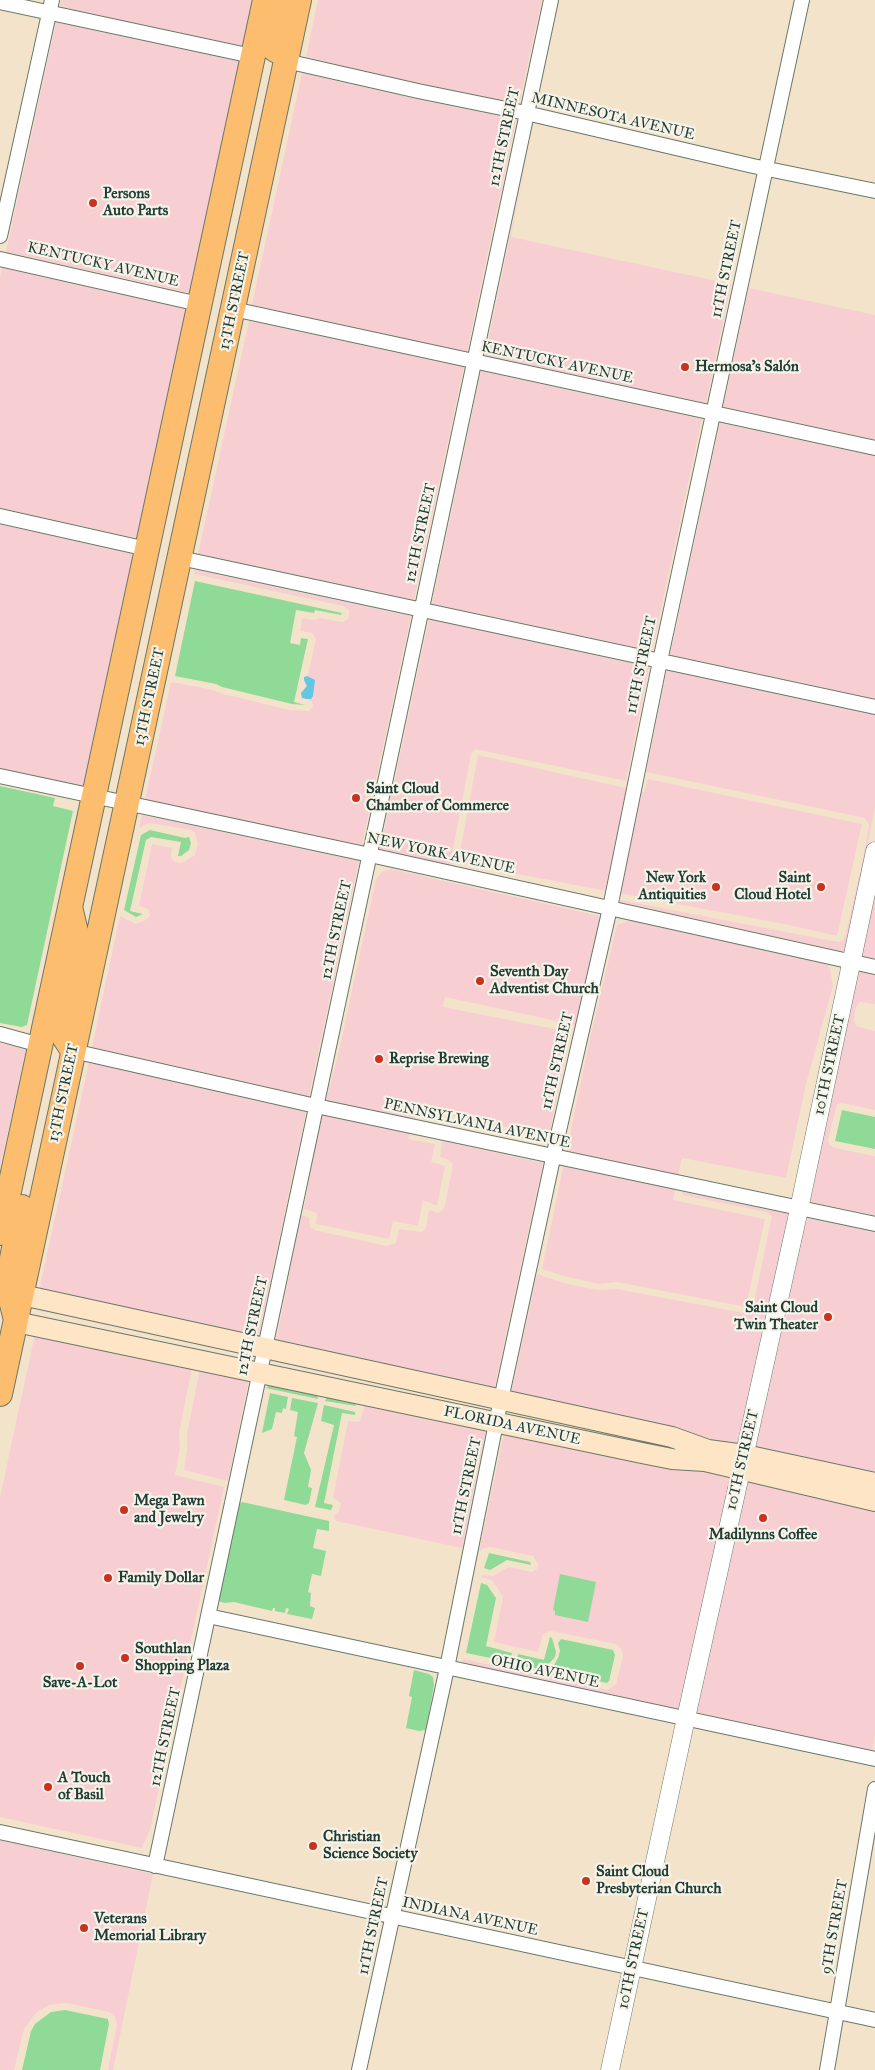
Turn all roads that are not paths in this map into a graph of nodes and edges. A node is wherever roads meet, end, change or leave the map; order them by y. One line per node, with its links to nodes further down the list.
1 (265, 0): 8 (highway)
2 (282, 0): 9 (highway)
3 (299, 0): 9 (highway, 13TH STREET)
4 (551, 0): 10 (street, 12TH STREET)
5 (802, 0): 12 (street, 11TH STREET)
6 (0, 2): 7 (street)
7 (51, 6): 8 (street); 15 (street)
8 (252, 56): 11 (highway); 13 (highway)
9 (286, 61): 10 (street, MINNESOTA AVENUE); 13 (highway, 13TH STREET)
10 (526, 113): 12 (street, MINNESOTA AVENUE); 19 (street, 12TH STREET)
11 (233, 153): 17 (highway); 18 (highway)
12 (766, 168): 14 (street, MINNESOTA AVENUE); 20 (street, 11TH STREET)
13 (260, 182): 18 (highway, 13TH STREET)
14 (875, 191)
15 (0, 236)
16 (0, 259): 17 (street, KENTUCKY AVENUE)
17 (199, 304): 21 (highway); 22 (highway)
18 (233, 309): 19 (street, KENTUCKY AVENUE); 22 (highway, 13TH STREET)
19 (474, 361): 20 (street, KENTUCKY AVENUE); 27 (street, 12TH STREET)
20 (713, 413): 23 (street, KENTUCKY AVENUE); 28 (street, 11TH STREET)
21 (174, 425): 25 (highway); 26 (highway)
22 (208, 430): 26 (highway, 13TH STREET)
23 (875, 448)
24 (0, 516): 25 (street)
25 (147, 549): 29 (highway); 32 (highway)
26 (180, 558): 27 (street); 29 (highway, 13TH STREET)
27 (421, 610): 28 (street); 35 (street, 12TH STREET)
28 (660, 661): 30 (street); 37 (street, 11TH STREET)
29 (154, 681): 33 (highway, 13TH STREET)
30 (875, 707)
31 (0, 776): 32 (street, NEW YORK AVENUE)
32 (93, 797): 33 (street, NEW YORK AVENUE); 36 (highway)
33 (126, 804): 35 (street, NEW YORK AVENUE); 42 (highway, 13TH STREET)
34 (875, 851): 38 (street, 10TH STREET)
35 (370, 855): 37 (street, NEW YORK AVENUE); 43 (street, 12TH STREET)
36 (70, 904): 41 (highway); 42 (highway)
37 (610, 908): 38 (street, NEW YORK AVENUE); 44 (street, 11TH STREET)
38 (852, 962): 39 (street, NEW YORK AVENUE); 47 (street, 10TH STREET)
39 (875, 967)
40 (0, 1034): 41 (street)
41 (40, 1045): 45 (highway); 46 (highway)
42 (73, 1051): 43 (street, PENNSYLVANIA AVENUE); 46 (highway, 13TH STREET)
43 (316, 1106): 44 (street, PENNSYLVANIA AVENUE); 53 (street, 12TH STREET)
44 (553, 1157): 47 (street, PENNSYLVANIA AVENUE); 57 (street, 11TH STREET)
45 (14, 1167): 49 (highway); 51 (highway)
46 (49, 1168): 50 (highway, 13TH STREET)
47 (799, 1208): 48 (street, PENNSYLVANIA AVENUE); 59 (street, 10TH STREET)
48 (875, 1224)
49 (0, 1233)
50 (22, 1295): 51 (highway, 13TH STREET); 52 (main road, FLORIDA AVENUE)
51 (16, 1322): 54 (main road, FLORIDA AVENUE); 56 (highway, 13TH STREET)
52 (154, 1324): 53 (main road, FLORIDA AVENUE); 54 (street)
53 (265, 1348): 55 (street, 12TH STREET); 57 (main road, FLORIDA AVENUE)
54 (149, 1350): 55 (main road, FLORIDA AVENUE)
55 (260, 1373): 58 (main road, FLORIDA AVENUE); 62 (street, 12TH STREET)
56 (0, 1394)
57 (501, 1399): 58 (street, 11TH STREET); 59 (main road, FLORIDA AVENUE)
58 (496, 1423): 59 (main road, FLORIDA AVENUE); 63 (street, 11TH STREET)
59 (743, 1462): 60 (main road, FLORIDA AVENUE); 61 (main road, FLORIDA AVENUE); 64 (street, 10TH STREET)
60 (875, 1483)
61 (875, 1501)
62 (208, 1616): 63 (street, OHIO AVENUE); 68 (street, 12TH STREET)
63 (447, 1668): 64 (street, OHIO AVENUE); 69 (street, 11TH STREET)
64 (686, 1718): 65 (street, OHIO AVENUE); 70 (street, 10TH STREET)
65 (875, 1759)
66 (875, 1789): 71 (street, 9TH STREET)
67 (0, 1832): 68 (street, INDIANA AVENUE)
68 (155, 1866): 69 (street, INDIANA AVENUE)
69 (392, 1916): 70 (street, INDIANA AVENUE); 73 (street, 11TH STREET)
70 (632, 1969): 71 (street, INDIANA AVENUE); 74 (street, 10TH STREET)
71 (837, 2012): 72 (street, INDIANA AVENUE); 75 (street, 9TH STREET)
72 (875, 2020)
73 (359, 2070)
74 (610, 2070)
75 (827, 2070)

